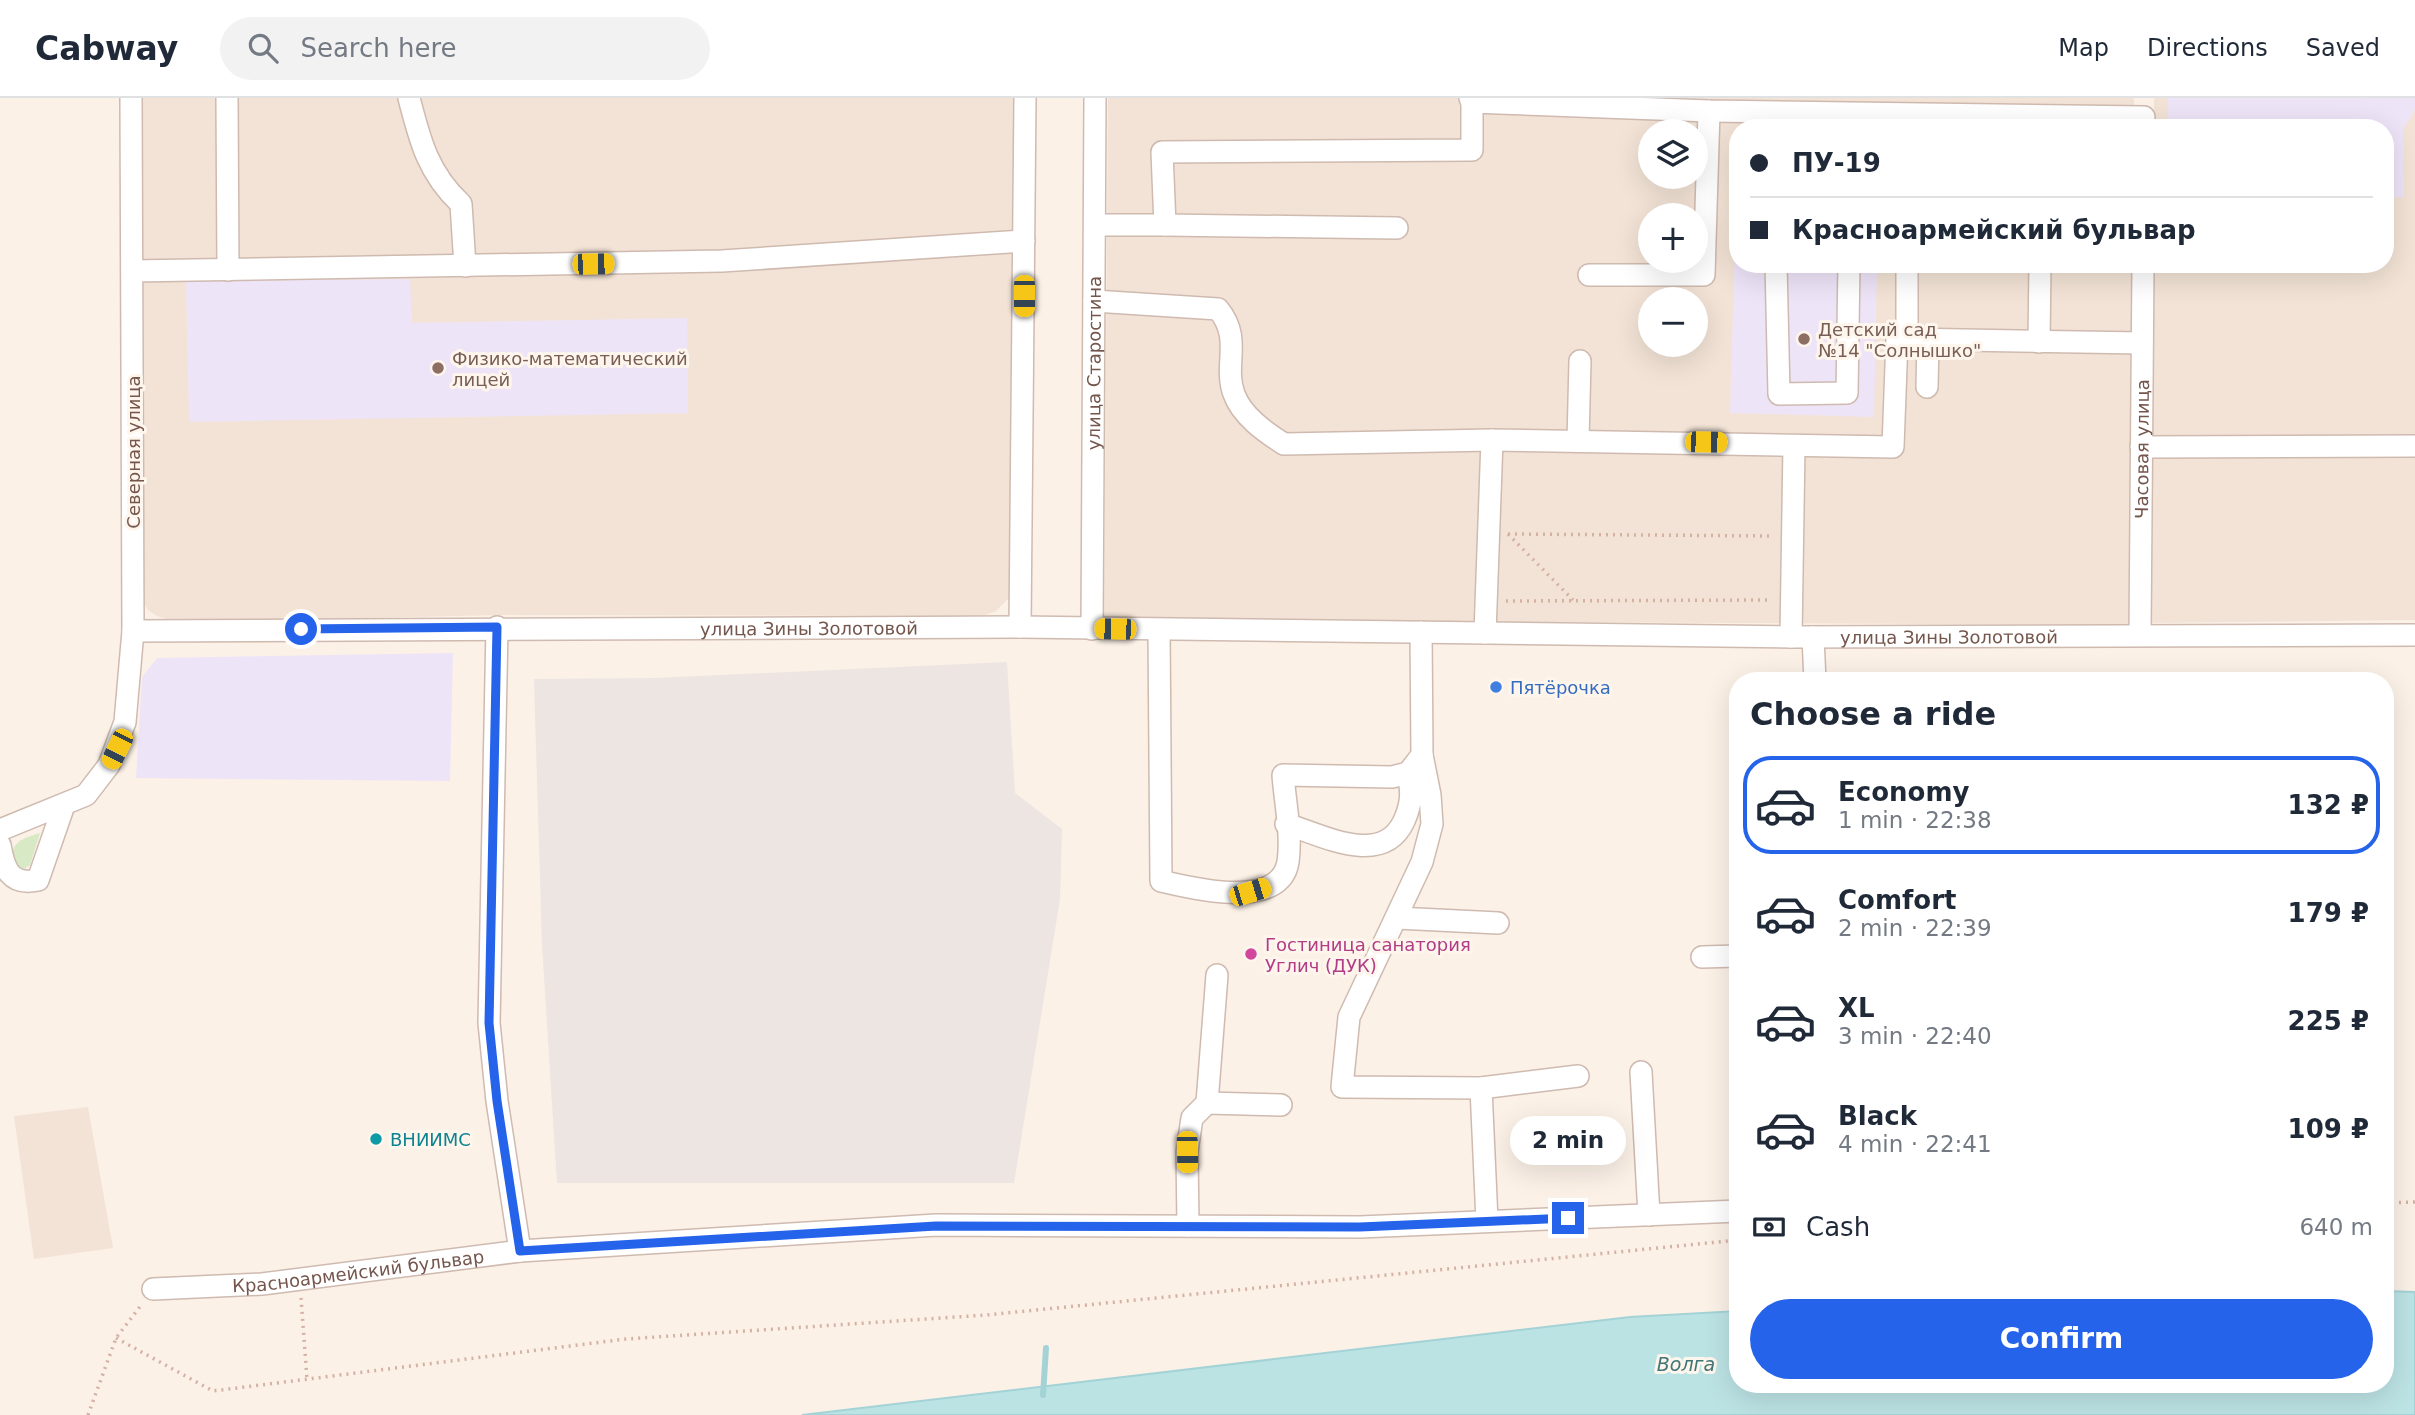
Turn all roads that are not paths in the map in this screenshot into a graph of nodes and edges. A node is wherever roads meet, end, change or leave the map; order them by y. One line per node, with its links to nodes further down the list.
1 (131, 98): 20 (street, Северная улица)
2 (227, 98): 19 (street)
3 (409, 98): 18 (street)
4 (1025, 98): 17 (street)
5 (1095, 98): 14 (street, улица Старостина)
6 (1471, 100): 8 (street); 15 (street)
7 (1775, 105): 8 (street); 12 (street)
8 (1709, 111): 26 (street)
9 (1908, 113): 10 (street); 13 (street)
10 (2042, 114): 11 (street)
11 (2144, 114)
12 (1839, 119)
13 (1853, 119)
14 (1095, 225): 15 (street); 27 (street, улица Старостина)
15 (1165, 225): 16 (street)
16 (1397, 228)
17 (1024, 241): 18 (street); 39 (street)
18 (465, 266): 19 (street)
19 (228, 270): 20 (street)
20 (132, 271): 42 (street, Северная улица)
21 (1776, 273): 22 (street)
22 (1849, 273)
23 (1908, 273): 28 (street)
24 (2040, 273): 29 (street)
25 (2143, 273): 30 (street, Часовая улица)
26 (1589, 275)
27 (1094, 301): 33 (street); 40 (street, улица Старостина)
28 (1918, 340): 29 (street); 32 (street); 35 (street)
29 (2039, 342): 30 (street)
30 (2142, 343): 37 (street, Часовая улица)
31 (1580, 361): 34 (street)
32 (1927, 387)
33 (1492, 440): 34 (street); 44 (street)
34 (1577, 441): 35 (street)
35 (1794, 446): 47 (street)
36 (2415, 446): 37 (street)
37 (2141, 447): 45 (street, Часовая улица)
38 (497, 627): 39 (street, улица Зины Золотовой); 42 (street, улица Зины Золотовой); 70 (street)
39 (1020, 627): 40 (street, улица Зины Золотовой)
40 (1092, 629): 41 (street, улица Зины Золотовой)
41 (1159, 629): 43 (street, улица Зины Золотовой); 53 (street)
42 (133, 631): 52 (street, Северная улица)
43 (1421, 632): 44 (street, улица Зины Золотовой); 50 (street)
44 (1485, 633): 47 (street, улица Зины Золотовой)
45 (2140, 635): 46 (street, улица Зины Золотовой); 48 (street, улица Зины Золотовой)
46 (2415, 635)
47 (1791, 637): 48 (street, улица Зины Золотовой)
48 (1813, 637): 49 (street)
49 (1815, 672)
50 (1422, 755): 51 (street); 56 (street)
51 (1408, 773): 53 (street); 53 (street)
52 (64, 805): 54 (street); 55 (street)
53 (1286, 824)
54 (0, 830)
55 (0, 845)
56 (1396, 918): 57 (street); 63 (street)
57 (1498, 923)
58 (1729, 956): 59 (street)
59 (1702, 957)
60 (1217, 975): 64 (street)
61 (1641, 1072): 67 (street)
62 (1578, 1076): 63 (street)
63 (1481, 1088): 68 (street)
64 (1207, 1103): 65 (street); 69 (street)
65 (1281, 1105)
66 (1729, 1211): 67 (street, Красноармейский бульвар)
67 (1649, 1215): 68 (street, Красноармейский бульвар)
68 (1487, 1222): 69 (street, Красноармейский бульвар)
69 (1188, 1226): 70 (street, Красноармейский бульвар)
70 (520, 1251): 71 (street, Красноармейский бульвар)
71 (153, 1289)

